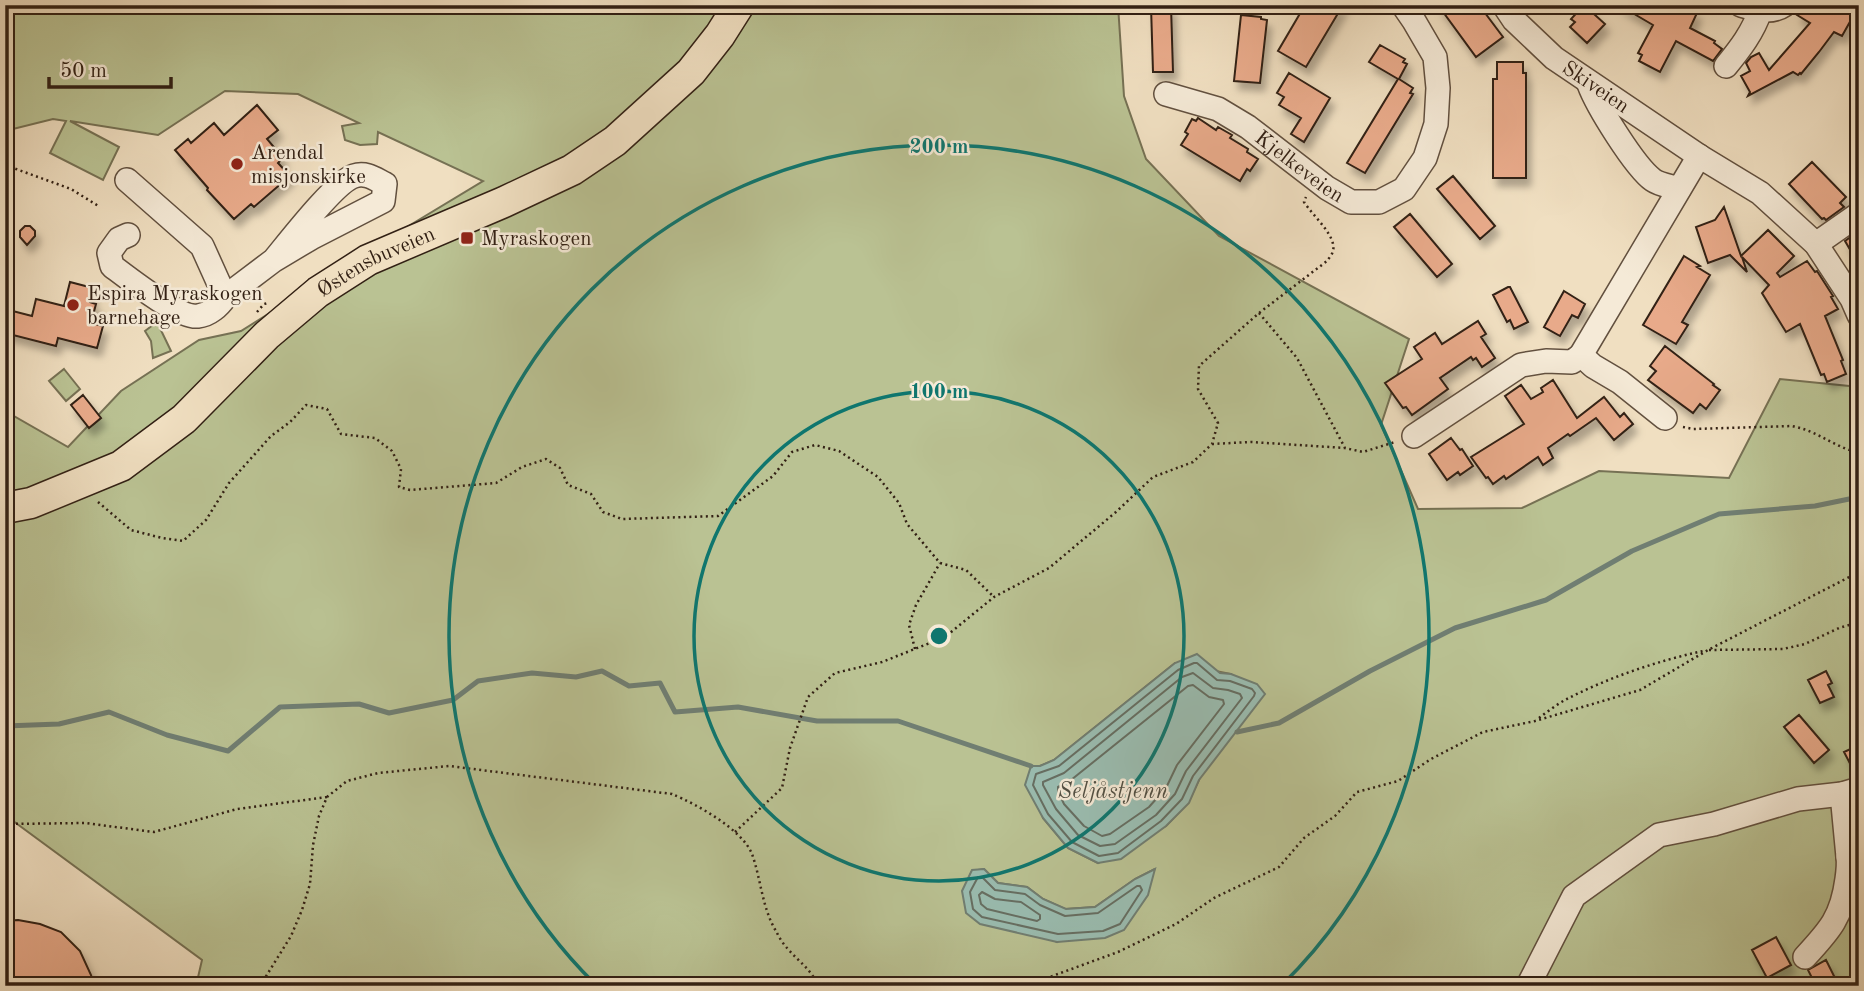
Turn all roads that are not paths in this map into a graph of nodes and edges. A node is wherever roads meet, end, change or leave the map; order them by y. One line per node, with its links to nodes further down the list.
1 (739, 5): 21 (main road, Østensbuveien)
2 (1403, 5): 8 (street, Kjelkeveien)
3 (1504, 5): 7 (street, Skiveien)
4 (1784, 5): 5 (street)
5 (1751, 8): 6 (street)
6 (1726, 66)
7 (1587, 81): 9 (street, Skiveien); 11 (street)
8 (1166, 94)
9 (1699, 156): 11 (street); 14 (street, Skiveien)
10 (127, 180): 16 (street)
11 (1679, 189): 18 (street)
12 (1859, 214): 14 (street)
13 (128, 235): 16 (street)
14 (1816, 244): 17 (street, Skiveien)
15 (274, 260): 15 (street); 16 (street)
16 (225, 297)
17 (1859, 315)
18 (1581, 355): 19 (street); 20 (street)
19 (1665, 418)
20 (1414, 436)
21 (5, 508)
22 (1850, 792): 23 (street); 25 (street)
23 (1854, 866): 24 (street)
24 (1805, 957)
25 (1528, 986)

